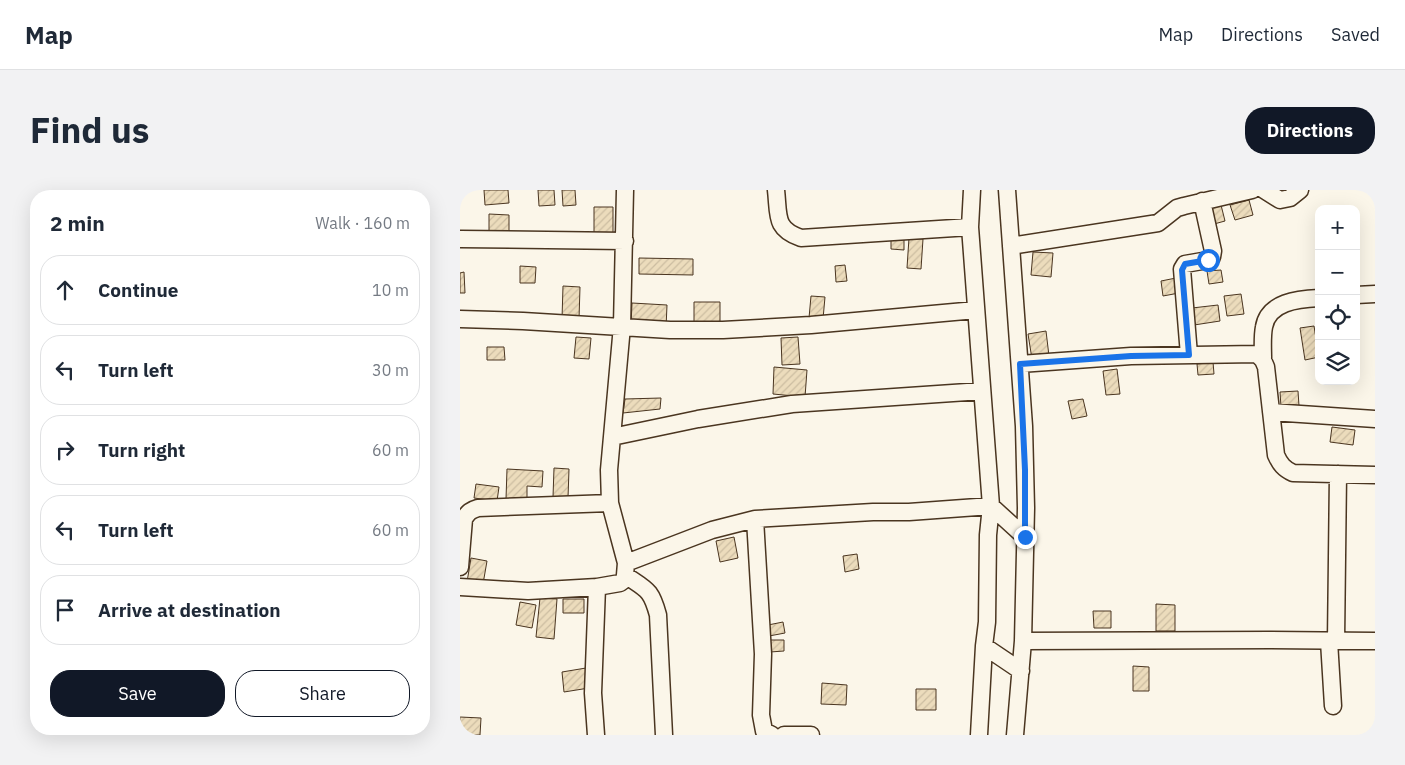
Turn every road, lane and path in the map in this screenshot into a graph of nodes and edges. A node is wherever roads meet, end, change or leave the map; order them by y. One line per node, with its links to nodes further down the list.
1 (625, 190): 11 (street)
2 (776, 190): 9 (street)
3 (972, 190): 9 (street)
4 (1007, 190): 12 (street)
5 (1252, 190): 8 (street)
6 (1264, 190): 7 (street)
7 (1300, 190)
8 (1202, 201): 12 (street); 19 (street)
9 (970, 228): 16 (street)
10 (460, 239): 11 (street)
11 (625, 241): 18 (street)
12 (1011, 246): 21 (street)
13 (1375, 294): 14 (street)
14 (1360, 295)
15 (1315, 298): 20 (street)
16 (976, 310): 18 (street); 22 (street)
17 (460, 320): 18 (street)
18 (622, 326): 25 (street)
19 (1189, 355): 20 (street); 21 (street)
20 (1262, 359): 23 (street)
21 (1020, 364): 31 (street)
22 (982, 392): 25 (street); 29 (street)
23 (1271, 412): 24 (street); 26 (street)
24 (1375, 419)
25 (612, 437): 28 (street)
26 (1338, 474): 27 (street); 37 (street)
27 (1375, 475)
28 (610, 503): 32 (street); 33 (street)
29 (991, 506): 30 (street); 31 (street); 39 (street)
30 (755, 519): 33 (street); 44 (street)
31 (1025, 537): 36 (street)
32 (460, 567)
33 (625, 569): 35 (street); 43 (street)
34 (460, 586): 35 (street)
35 (597, 587): 42 (street)
36 (1023, 641): 37 (street); 40 (street)
37 (1332, 641): 38 (street); 41 (street)
38 (1375, 641)
39 (984, 646): 40 (street); 47 (street)
40 (1020, 671): 48 (street)
41 (1333, 706)
42 (596, 735)
43 (664, 735)
44 (772, 735)
45 (784, 735): 46 (street)
46 (811, 735)
47 (979, 735)
48 (1015, 735)

